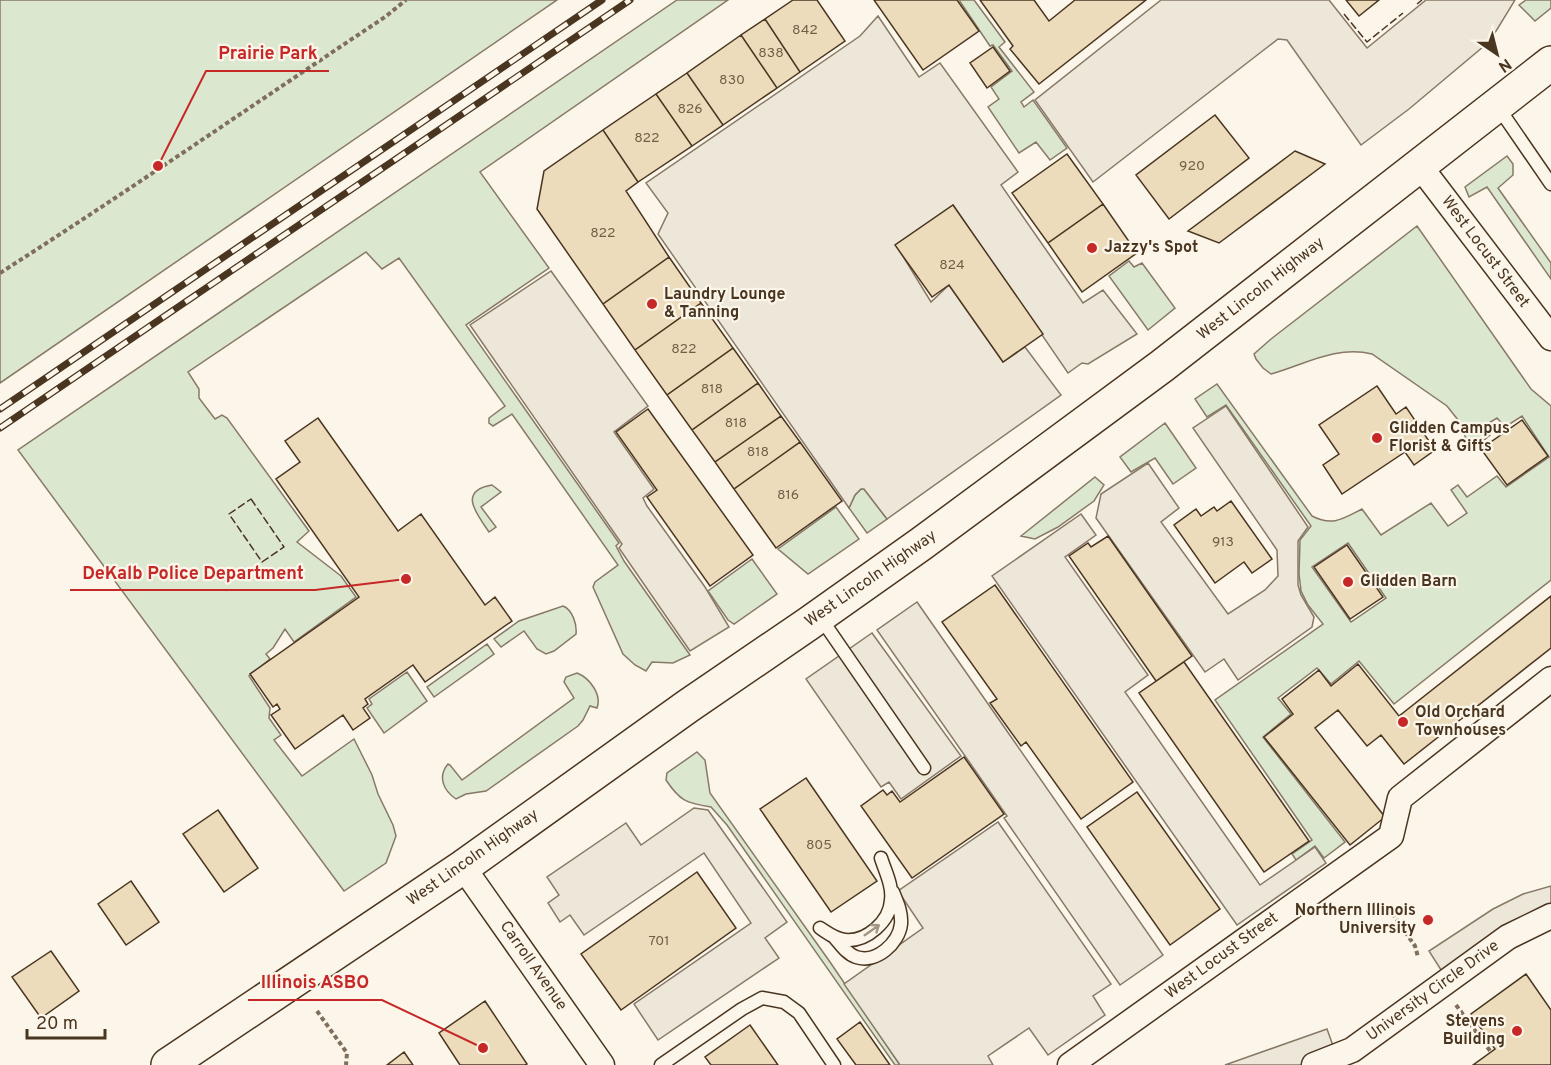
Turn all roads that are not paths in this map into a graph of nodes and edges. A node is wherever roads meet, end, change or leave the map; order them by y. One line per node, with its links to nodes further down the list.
1 (1551, 63): 2 (main road, West Lincoln Highway)
2 (1497, 106): 3 (main road, West Lincoln Highway); 4 (lane)
3 (1419, 165): 5 (street, West Locust Street); 6 (main road, West Lincoln Highway)
4 (1551, 184)
5 (1551, 338)
6 (819, 616): 8 (lane); 10 (main road, West Lincoln Highway)
7 (1551, 679): 19 (street, West Locust Street)
8 (924, 768)
9 (881, 858): 11 (lane)
10 (463, 867): 15 (main road, West Lincoln Highway); 16 (street, Carroll Avenue)
11 (890, 886): 14 (lane, one-way to 11); 14 (lane)
12 (1551, 916): 20 (street, University Circle Drive)
13 (820, 927): 14 (lane)
14 (835, 938)
15 (168, 1065)
16 (602, 1065)
17 (661, 1065): 18 (lane)
18 (834, 1065)
19 (1070, 1065)
20 (1314, 1065)

